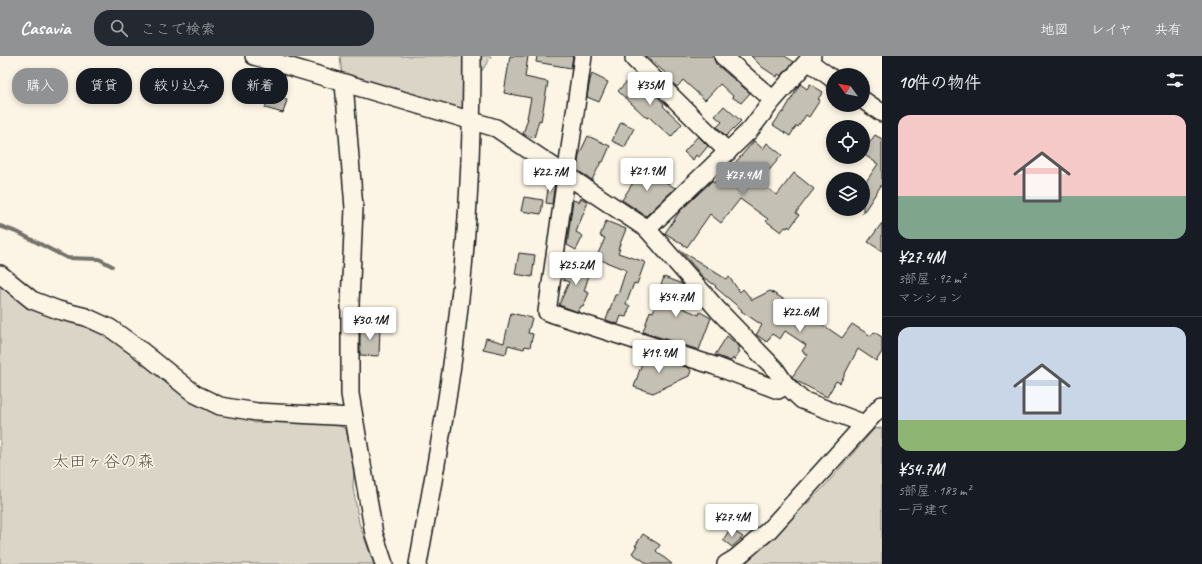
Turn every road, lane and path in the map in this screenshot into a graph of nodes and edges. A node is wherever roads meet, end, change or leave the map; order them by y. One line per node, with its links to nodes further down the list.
1 (254, 56): 8 (street)
2 (472, 56): 12 (street)
3 (582, 56): 14 (street)
4 (636, 56): 13 (street)
5 (723, 56): 9 (street)
6 (810, 58): 7 (street); 9 (street)
7 (826, 73)
8 (344, 83): 12 (street); 19 (street)
9 (773, 100): 13 (street)
10 (870, 105): 11 (street)
11 (882, 113)
12 (472, 121): 14 (street); 21 (street)
13 (728, 152): 15 (street)
14 (566, 175): 15 (street); 17 (street)
15 (647, 229): 17 (street)
16 (0, 274): 19 (street)
17 (786, 385): 18 (street)
18 (875, 417): 22 (street)
19 (353, 418): 20 (street)
20 (384, 564)
21 (418, 564)
22 (726, 564)

